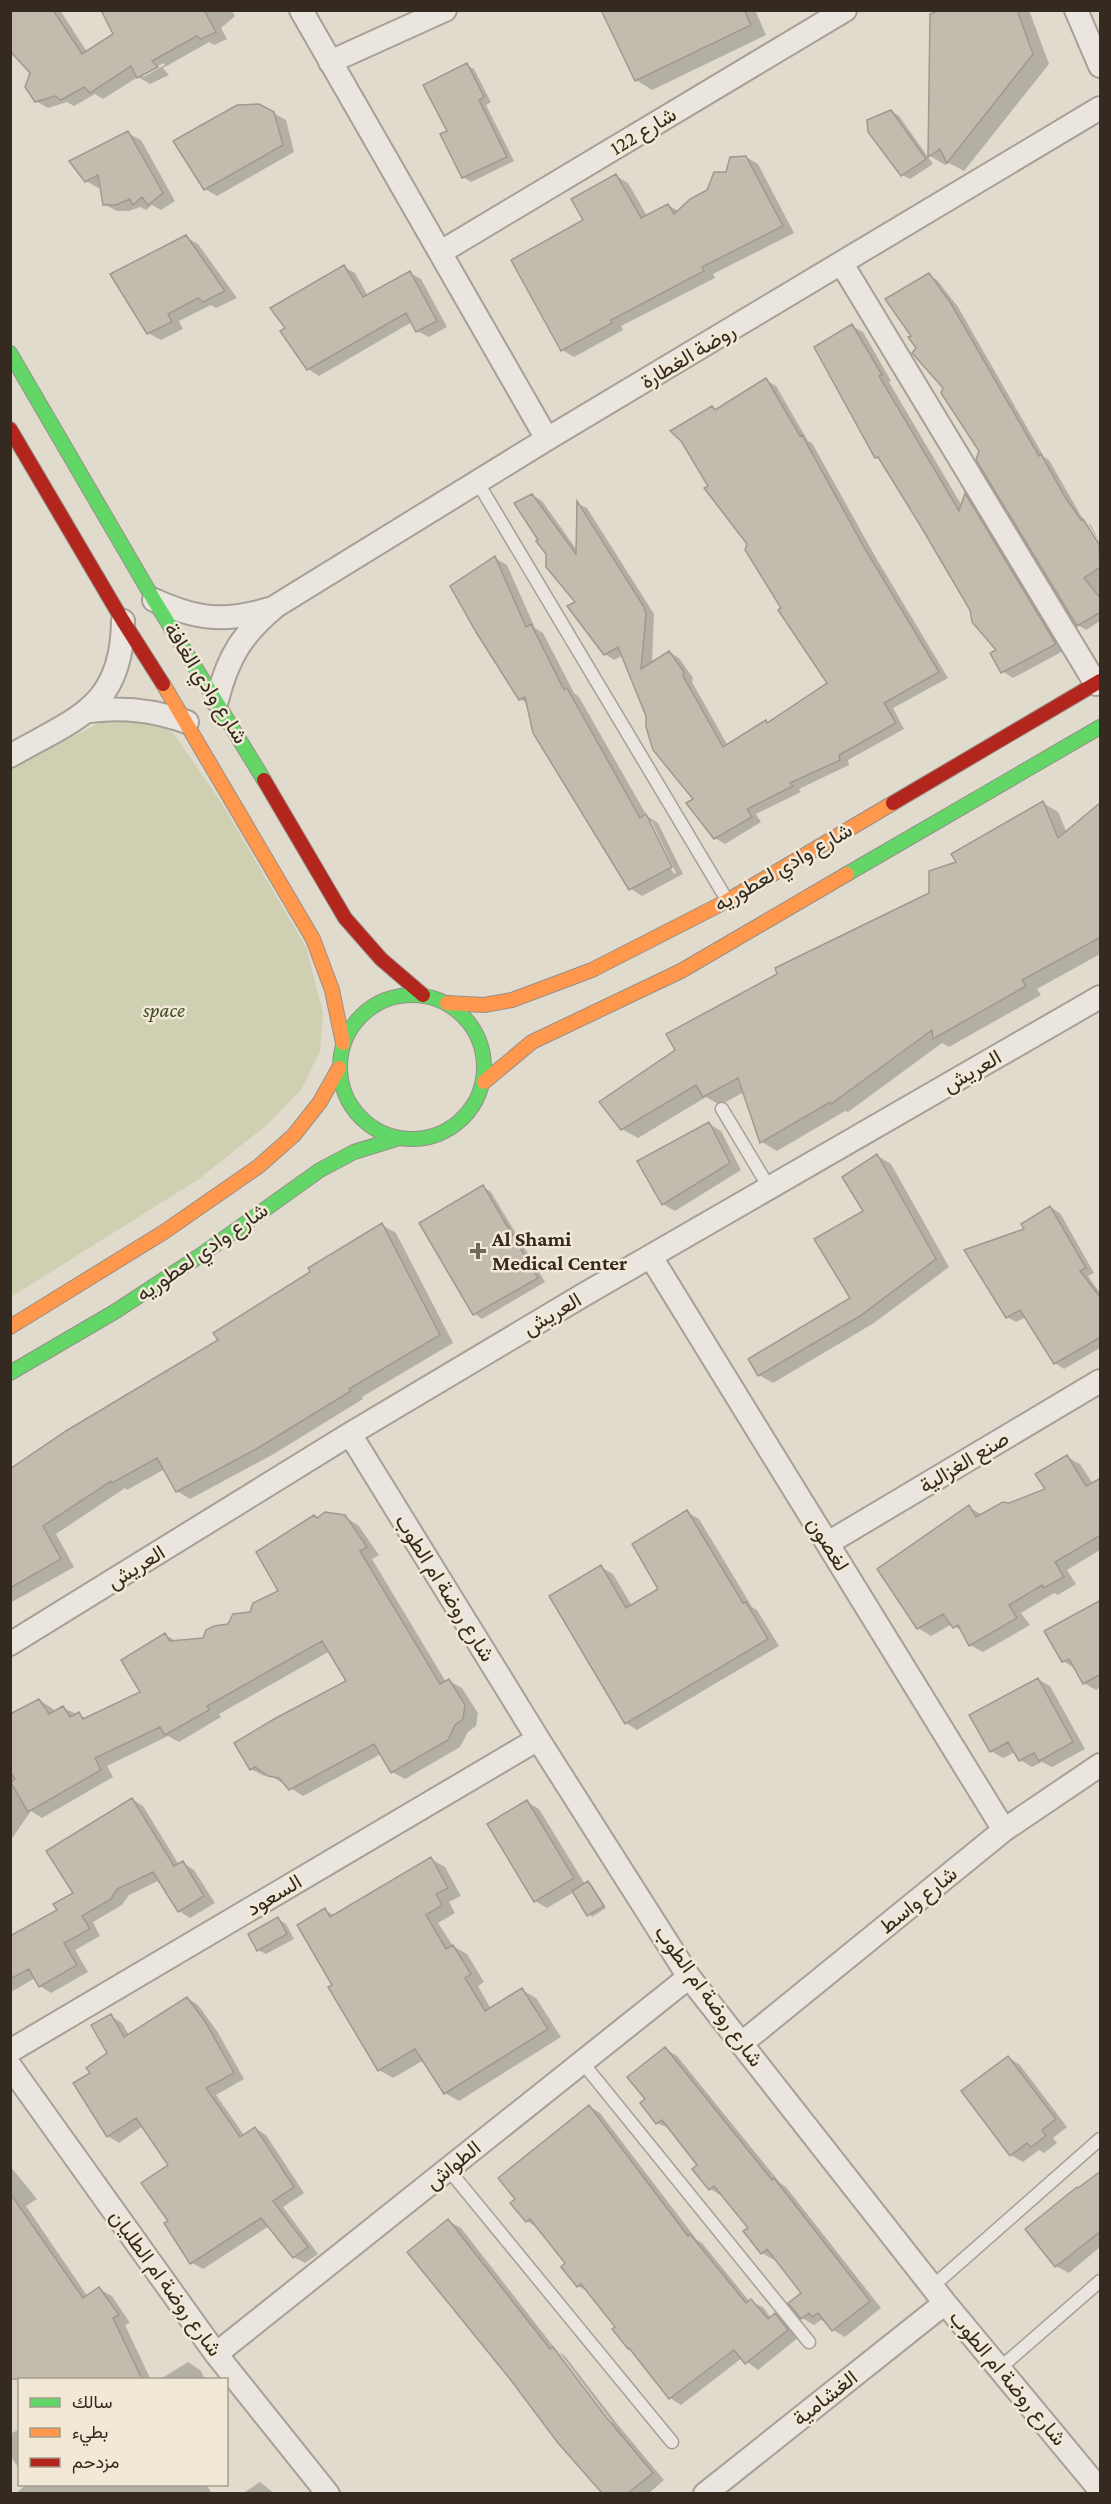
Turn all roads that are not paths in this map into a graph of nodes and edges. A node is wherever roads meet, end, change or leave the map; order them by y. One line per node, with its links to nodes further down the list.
1 (301, 10): 5 (street)
2 (445, 10): 5 (street)
3 (845, 10): 8 (street, شارع 122)
4 (1076, 10): 6 (street)
5 (330, 62): 8 (street)
6 (1101, 66)
7 (1101, 108): 9 (street, روضة الغطارة)
8 (441, 252): 12 (street)
9 (842, 264): 12 (street, روضة الغطارة); 17 (street)
10 (10, 353): 14 (street, شارع وادي الغافة)
11 (10, 429): 16 (street, شارع وادي الغافة)
12 (548, 439): 13 (street, روضة الغطارة)
13 (478, 483): 15 (street, روضة الغطارة); 25 (lane)
14 (154, 600): 15 (street, روضة الغطارة); 18 (street, شارع وادي الغافة)
15 (276, 606): 18 (street, روضة الغطارة)
16 (123, 621): 19 (street); 20 (street, شارع وادي الغافة)
17 (1098, 682): 25 (street, شارع وادي لعطوريه)
18 (218, 700): 26 (street, شارع وادي الغافة)
19 (89, 711): 20 (street); 24 (street)
20 (187, 722): 29 (street, شارع وادي الغافة)
21 (1101, 727): 23 (street, شارع وادي لعطوريه)
22 (1101, 736): 23 (street)
23 (1075, 742): 31 (street, شارع وادي لعطوريه)
24 (10, 756)
25 (727, 901): 28 (street, شارع وادي لعطوريه)
26 (423, 995): 28 (street); 29 (street)
27 (1101, 997): 34 (street, العريش)
28 (447, 1003): 31 (street)
29 (343, 1043): 30 (street)
30 (339, 1068): 33 (street); 36 (street, شارع وادي لعطوريه)
31 (484, 1082): 33 (street)
32 (722, 1109): 34 (lane)
33 (396, 1138): 37 (street, شارع وادي لعطوريه)
34 (770, 1189): 35 (street, العريش)
35 (651, 1257): 39 (street, العريش); 40 (street, لغصون)
36 (10, 1327)
37 (10, 1374)
38 (1101, 1381): 40 (street, صنع الغزالية)
39 (350, 1434): 41 (street, العريش); 42 (street, شارع روضة ام الطوب)
40 (828, 1543): 44 (street, لغصون)
41 (10, 1644)
42 (538, 1739): 45 (street, شارع روضة ام الطوب); 47 (street, السعود)
43 (1101, 1765): 44 (street, شارع واسط)
44 (1004, 1830): 46 (street, شارع واسط)
45 (689, 1977): 46 (street, شارع روضة ام الطوب); 48 (street, الطواش)
46 (742, 2043): 53 (street, شارع روضة ام الطوب)
47 (10, 2051)
48 (582, 2062): 51 (street, الطواش); 54 (lane)
49 (10, 2066): 55 (street, شارع روضة ام الطليان)
50 (1101, 2139): 53 (lane)
51 (448, 2169): 55 (street, الطواش); 57 (lane)
52 (1101, 2281): 56 (lane)
53 (939, 2294): 56 (street, شارع روضة ام الطوب); 60 (street, الغشامية)
54 (808, 2342)
55 (216, 2354): 59 (street, شارع روضة ام الطليان)
56 (1000, 2368): 58 (street, شارع روضة ام الطوب)
57 (672, 2442)
58 (1101, 2490)
59 (328, 2493)
60 (705, 2493)

